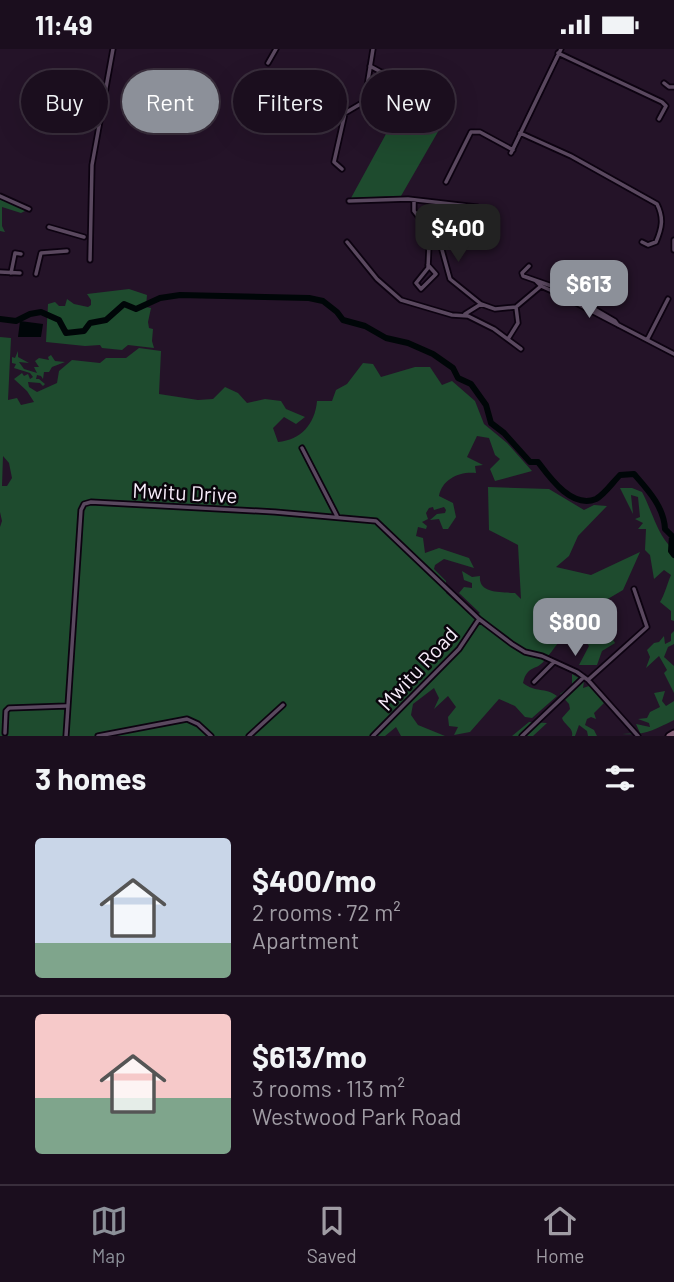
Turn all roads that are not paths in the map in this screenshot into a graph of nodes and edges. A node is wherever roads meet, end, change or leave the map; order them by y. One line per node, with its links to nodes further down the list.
1 (113, 49): 30 (street)
2 (276, 49): 5 (street)
3 (373, 49): 6 (street)
4 (560, 51): 11 (street); 13 (street)
5 (268, 63)
6 (370, 66): 7 (street); 10 (street)
7 (377, 70)
8 (664, 83): 9 (street)
9 (674, 87)
10 (347, 112)
11 (659, 119)
12 (341, 133): 14 (street)
13 (520, 133): 15 (street); 26 (street)
14 (342, 169)
15 (446, 182)
16 (0, 196): 20 (street)
17 (414, 200): 18 (street); 19 (street); 23 (street)
18 (349, 201)
19 (477, 207)
20 (29, 209)
21 (49, 227): 22 (street)
22 (83, 237)
23 (435, 238): 31 (street); 35 (street)
24 (674, 240): 27 (street)
25 (347, 241): 49 (street)
26 (642, 242)
27 (674, 250)
28 (67, 251): 37 (street)
29 (21, 254): 34 (street)
30 (90, 260)
31 (428, 265): 38 (street); 39 (street)
32 (529, 266): 40 (street)
33 (0, 272): 34 (street)
34 (11, 273): 36 (street)
35 (447, 273): 38 (street); 47 (street)
36 (20, 274)
37 (36, 274)
38 (436, 274): 41 (street)
39 (423, 276): 41 (street); 41 (street)
40 (536, 281): 42 (street); 43 (street)
41 (429, 282)
42 (541, 286): 45 (street); 48 (street)
43 (569, 292): 45 (street); 46 (street)
44 (667, 299): 52 (street)
45 (572, 300): 46 (street); 50 (street)
46 (579, 300): 50 (street)
47 (481, 304): 48 (street); 49 (street)
48 (516, 307): 51 (street)
49 (464, 315): 51 (street)
50 (618, 325): 52 (street)
51 (508, 339): 53 (street)
52 (647, 340): 54 (street)
53 (521, 349)
54 (674, 354)
55 (302, 448): 56 (street)
56 (337, 516): 58 (street, Mwitu Drive); 63 (street, Mwitu Drive)
57 (634, 589): 60 (street)
58 (479, 619): 59 (street, Mwitu Drive); 70 (street, Mwitu Road)
59 (554, 662): 60 (street, Mwitu Drive); 61 (street)
60 (586, 678): 71 (street); 72 (street)
61 (534, 682)
62 (283, 705): 69 (street)
63 (66, 706): 64 (street); 66 (street, Mwitu Drive)
64 (5, 733)
65 (674, 733): 73 (main road)
66 (66, 736)
67 (98, 736): 68 (street)
68 (211, 736)
69 (249, 736)
70 (373, 736)
71 (522, 736)
72 (638, 736)
73 (669, 736)

